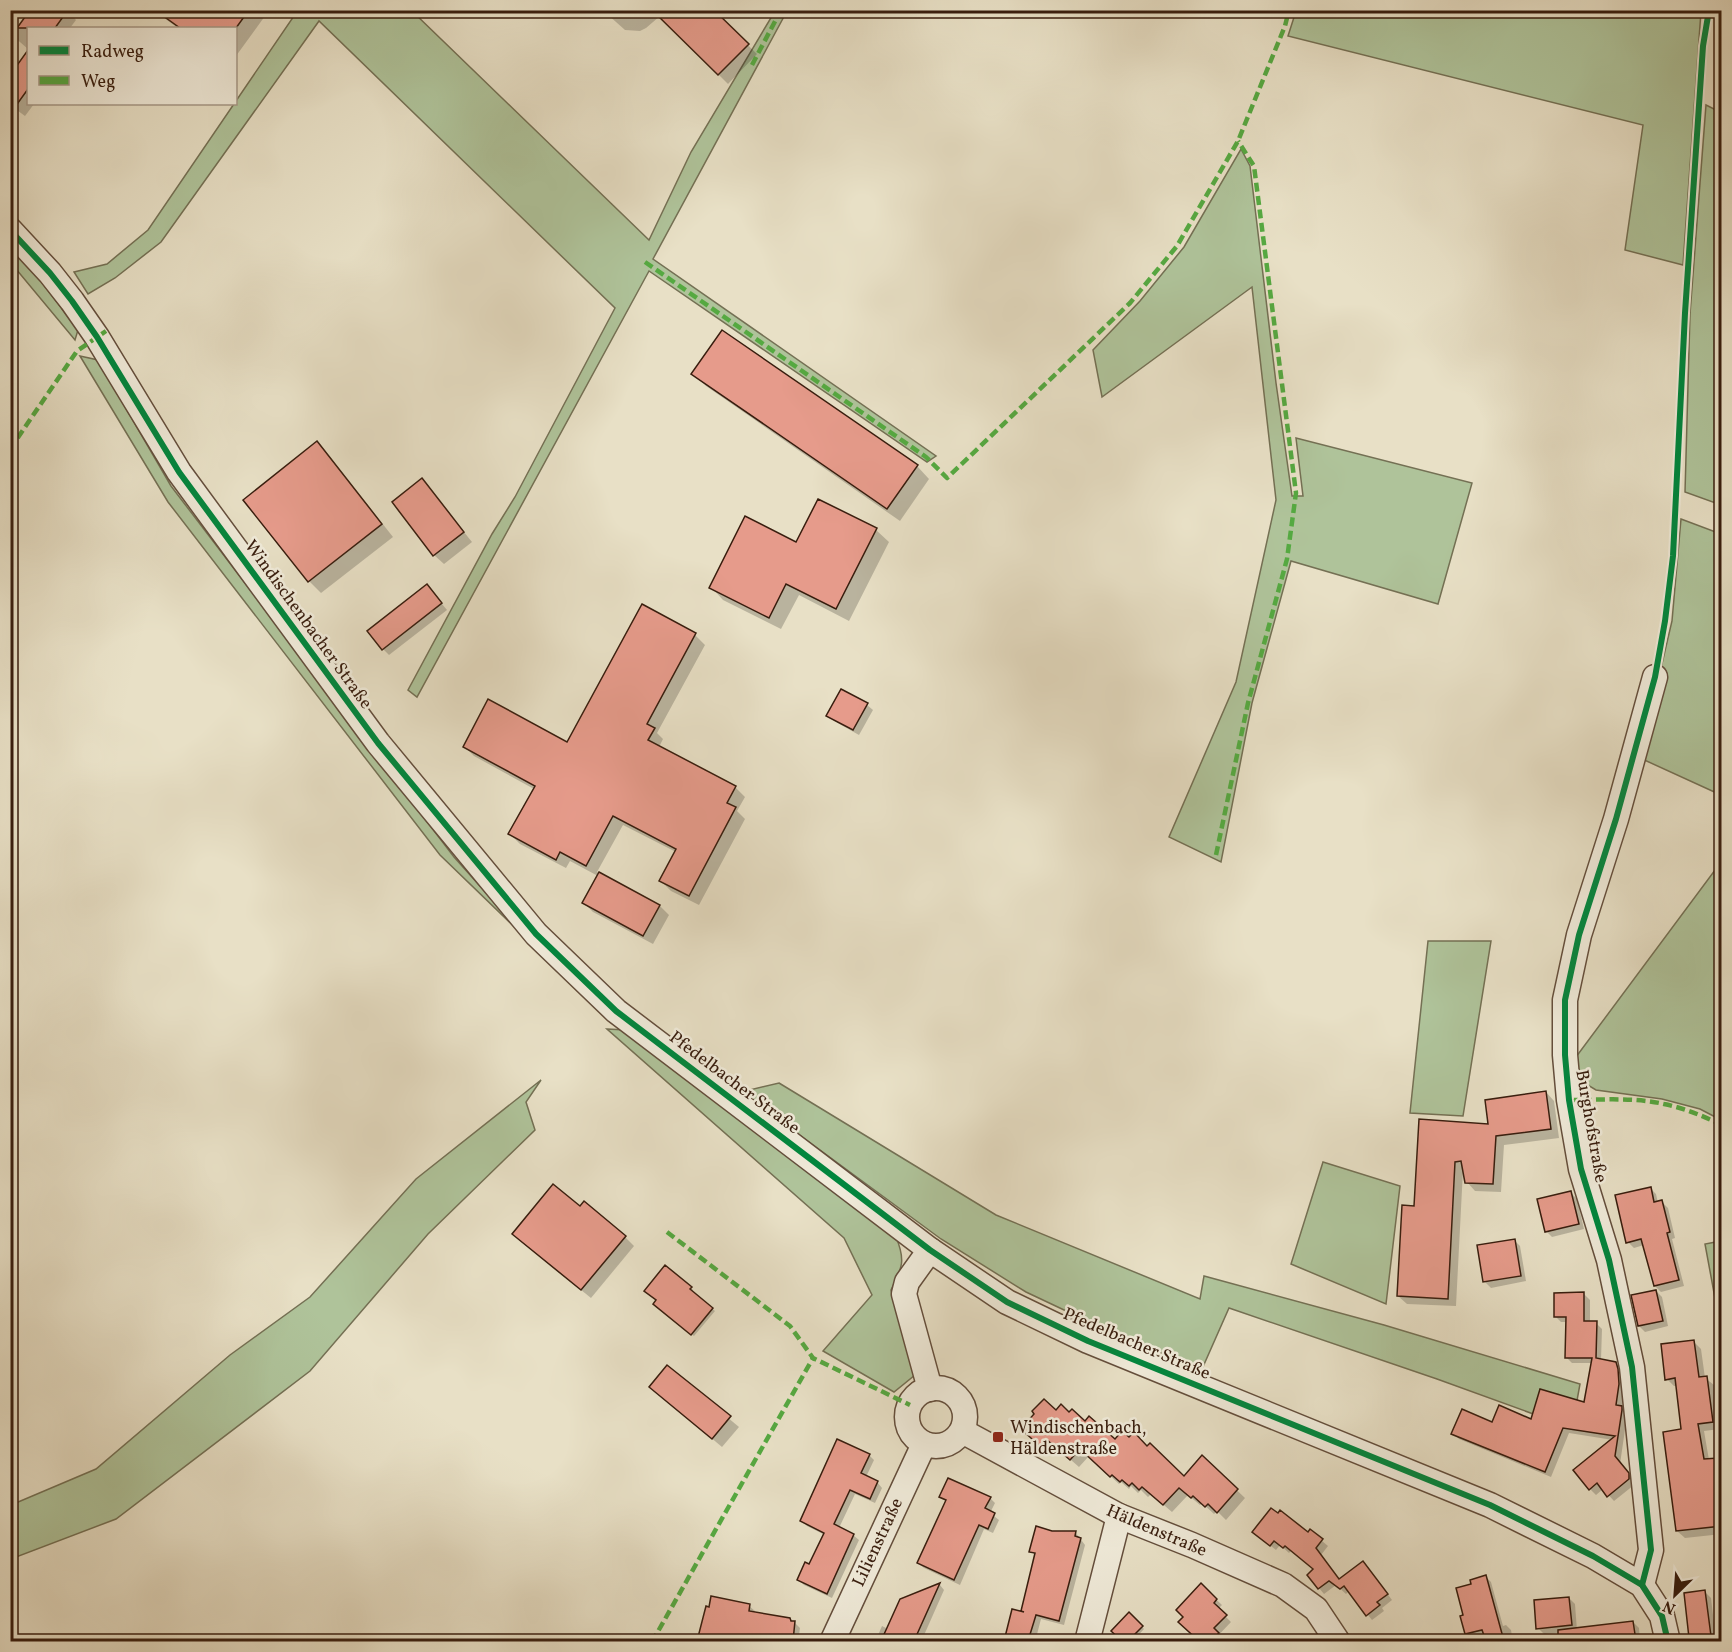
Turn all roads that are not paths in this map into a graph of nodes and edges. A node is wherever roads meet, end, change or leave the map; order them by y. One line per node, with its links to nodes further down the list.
1 (10, 230): 3 (street, Windischenbacher Straße)
2 (1655, 677): 9 (street, Burghofstraße)
3 (616, 1011): 4 (street, Pfedelbacher Straße)
4 (930, 1250): 5 (street); 9 (street, Pfedelbacher Straße)
5 (930, 1389): 6 (street); 7 (street)
6 (962, 1431): 7 (street); 8 (street, Häldenstraße)
7 (924, 1444): 10 (street, Lilienstraße)
8 (1119, 1516): 11 (street); 12 (street, Häldenstraße)
9 (1642, 1585): 13 (street, Pfedelbacher Straße)
10 (832, 1641)
11 (1087, 1641)
12 (1338, 1641)
13 (1668, 1641)

